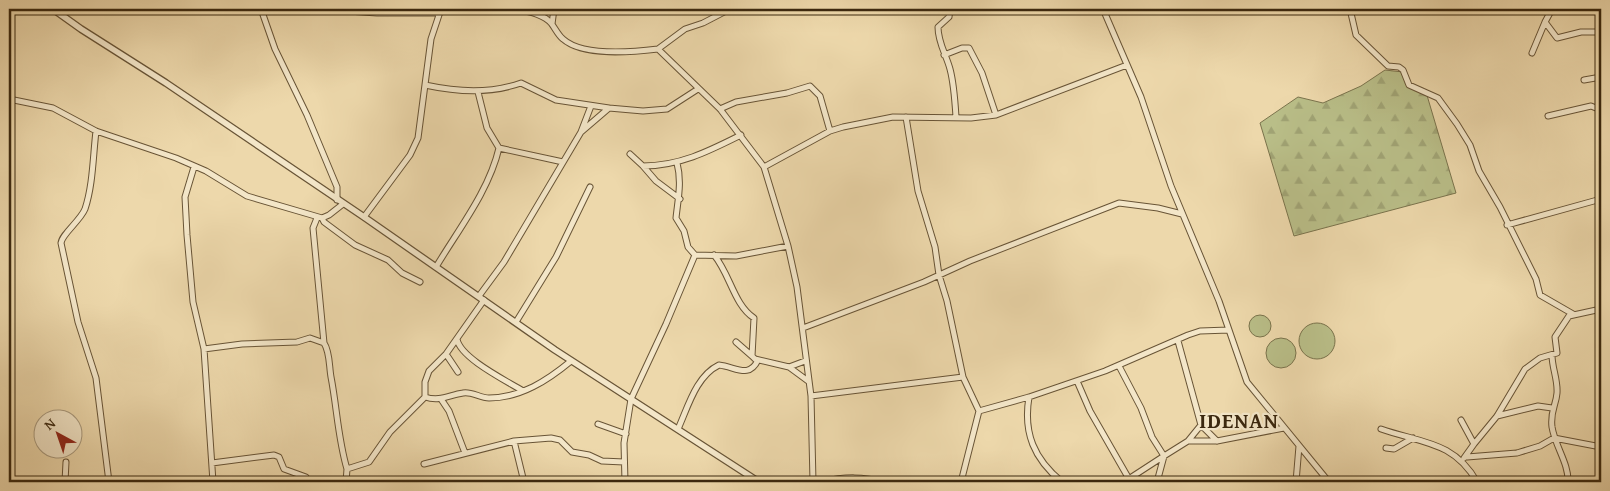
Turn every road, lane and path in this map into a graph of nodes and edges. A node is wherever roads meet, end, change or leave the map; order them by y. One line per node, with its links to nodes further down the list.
1 (53, 9): 46 (street)
2 (516, 9): 12 (street)
3 (554, 9): 12 (street)
4 (730, 9): 14 (street)
5 (950, 9): 16 (street)
6 (1103, 9): 17 (street)
7 (1350, 9): 51 (street)
8 (1552, 9): 11 (street)
9 (261, 10): 10 (street); 46 (street)
10 (440, 11): 20 (street)
11 (1546, 22): 13 (street); 15 (street)
12 (552, 24): 14 (street)
13 (1601, 32)
14 (658, 49): 21 (street)
15 (1532, 53)
16 (944, 55): 28 (street); 30 (street)
17 (1127, 65): 28 (street); 48 (street)
18 (1601, 77): 19 (street)
19 (1584, 80)
20 (424, 85): 22 (street); 49 (street)
21 (698, 89): 25 (street); 26 (street)
22 (478, 92): 24 (street); 36 (street)
23 (9, 99): 32 (street)
24 (591, 106): 25 (street); 34 (street)
25 (609, 108): 34 (street)
26 (720, 109): 33 (street); 35 (street)
27 (1601, 110): 29 (street)
28 (996, 115): 30 (street)
29 (1548, 116)
30 (956, 117): 31 (street)
31 (906, 118): 33 (street); 56 (street)
32 (96, 131): 40 (street); 117 (street)
33 (830, 131): 42 (street)
34 (581, 132): 38 (street)
35 (741, 135): 39 (street); 42 (street)
36 (499, 148): 38 (street); 55 (street)
37 (630, 154): 41 (street)
38 (563, 162): 58 (street)
39 (676, 163): 41 (street); 44 (street)
40 (194, 166): 50 (street); 68 (street)
41 (643, 166): 44 (street)
42 (764, 167): 52 (street)
43 (590, 187): 61 (street)
44 (680, 199): 53 (street)
45 (1601, 199): 51 (street)
46 (337, 200): 47 (street)
47 (343, 204): 49 (street); 50 (street)
48 (1182, 214): 56 (street); 63 (street)
49 (364, 217): 55 (street)
50 (320, 218): 57 (street); 67 (street)
51 (1507, 225): 60 (street)
52 (788, 246): 54 (street); 62 (street)
53 (694, 254): 54 (street); 85 (street)
54 (714, 255): 71 (street)
55 (436, 267): 58 (street)
56 (939, 275): 62 (street); 78 (street)
57 (420, 282)
58 (482, 298): 61 (street); 64 (street)
59 (1601, 309): 60 (street)
60 (1573, 314): 70 (street)
61 (516, 322): 74 (street)
62 (803, 328): 73 (street)
63 (1229, 330): 65 (street); 93 (street)
64 (457, 339): 69 (street); 81 (street)
65 (1178, 341): 75 (street); 92 (street)
66 (736, 342): 71 (street)
67 (324, 343): 68 (street); 113 (street)
68 (204, 348): 111 (street)
69 (446, 354): 77 (street); 83 (street)
70 (1552, 355): 87 (street); 89 (street)
71 (752, 356): 72 (street)
72 (758, 360): 76 (street); 94 (street)
73 (805, 360): 76 (street); 79 (street)
74 (571, 361): 81 (street); 85 (street)
75 (1119, 366): 80 (street); 107 (street)
76 (789, 367): 79 (street)
77 (458, 372)
78 (963, 378): 82 (street); 88 (street)
79 (808, 381): 82 (street)
80 (1077, 381): 84 (street); 115 (street)
81 (523, 391): 86 (street)
82 (811, 396): 123 (street)
83 (425, 397): 86 (street); 113 (street)
84 (1029, 397): 88 (street); 127 (street)
85 (631, 399): 94 (street); 96 (street)
86 (441, 400): 106 (street)
87 (1552, 408): 89 (street); 98 (street)
88 (979, 410): 126 (street)
89 (1497, 416): 102 (street)
90 (1462, 420): 102 (street)
91 (598, 424): 96 (street)
92 (1201, 425): 100 (street); 101 (street)
93 (1284, 428): 101 (street); 103 (street)
94 (678, 429): 122 (street)
95 (1381, 429): 97 (street)
96 (626, 434): 110 (street)
97 (1414, 438): 105 (street); 108 (street)
98 (1554, 438): 104 (street); 108 (street); 132 (street)
99 (514, 441): 106 (street); 110 (street); 120 (street)
100 (1188, 441): 101 (street); 107 (street)
101 (1218, 441)
102 (1474, 444): 108 (street)
103 (1298, 446): 129 (street); 130 (street)
104 (1601, 446)
105 (1386, 448)
106 (465, 453): 112 (street)
107 (1164, 456): 115 (street); 128 (street)
108 (1464, 458): 131 (street)
109 (66, 462): 116 (street)
110 (624, 462): 121 (street)
111 (212, 463): 114 (street); 118 (street)
112 (424, 464)
113 (347, 470): 119 (street)
114 (306, 477)
115 (1126, 481)
116 (65, 482)
117 (109, 482)
118 (212, 482)
119 (346, 482)
120 (524, 482)
121 (625, 482)
122 (759, 482)
123 (813, 482)
124 (822, 482): 125 (street)
125 (886, 482)
126 (961, 482)
127 (1062, 482)
128 (1157, 482)
129 (1296, 482)
130 (1329, 482)
131 (1477, 482)
132 (1568, 482)

